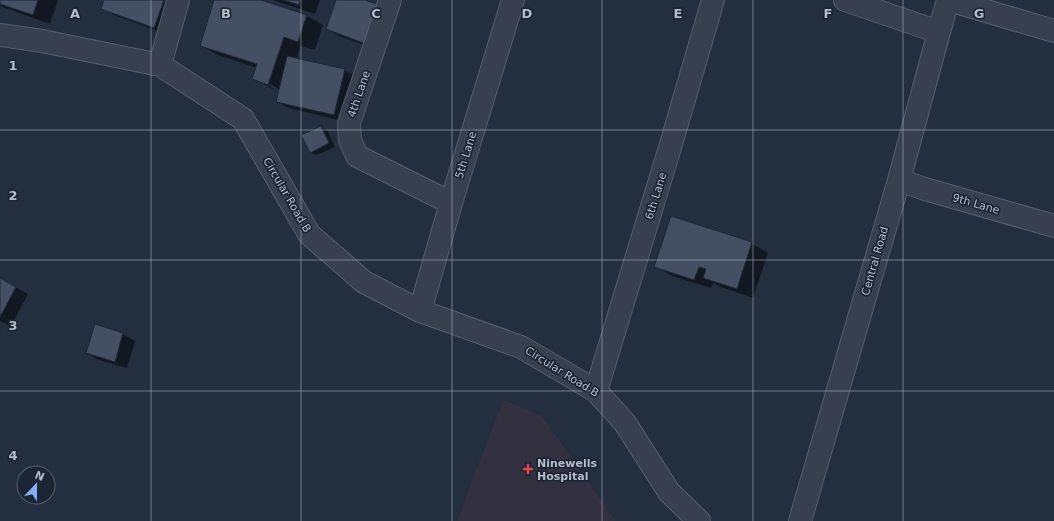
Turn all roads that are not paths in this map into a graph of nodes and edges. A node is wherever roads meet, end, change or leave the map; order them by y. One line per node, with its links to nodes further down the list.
1 (178, 0): 10 (street)
2 (390, 0): 12 (street, 4th Lane)
3 (513, 0): 12 (street, 5th Lane)
4 (713, 0): 15 (street, 6th Lane)
5 (845, 0): 8 (street)
6 (949, 0): 7 (street); 8 (street, Central Road)
7 (1054, 31)
8 (939, 32): 11 (street, Central Road)
9 (0, 35): 10 (street, Circular Road B)
10 (160, 65): 14 (street, Circular Road B)
11 (899, 180): 13 (street, 9th Lane); 17 (street, Central Road)
12 (451, 204): 14 (street, 5th Lane)
13 (1054, 226)
14 (420, 311): 15 (street, Circular Road B)
15 (596, 391): 16 (street, Circular Road B)
16 (699, 521)
17 (800, 521)

